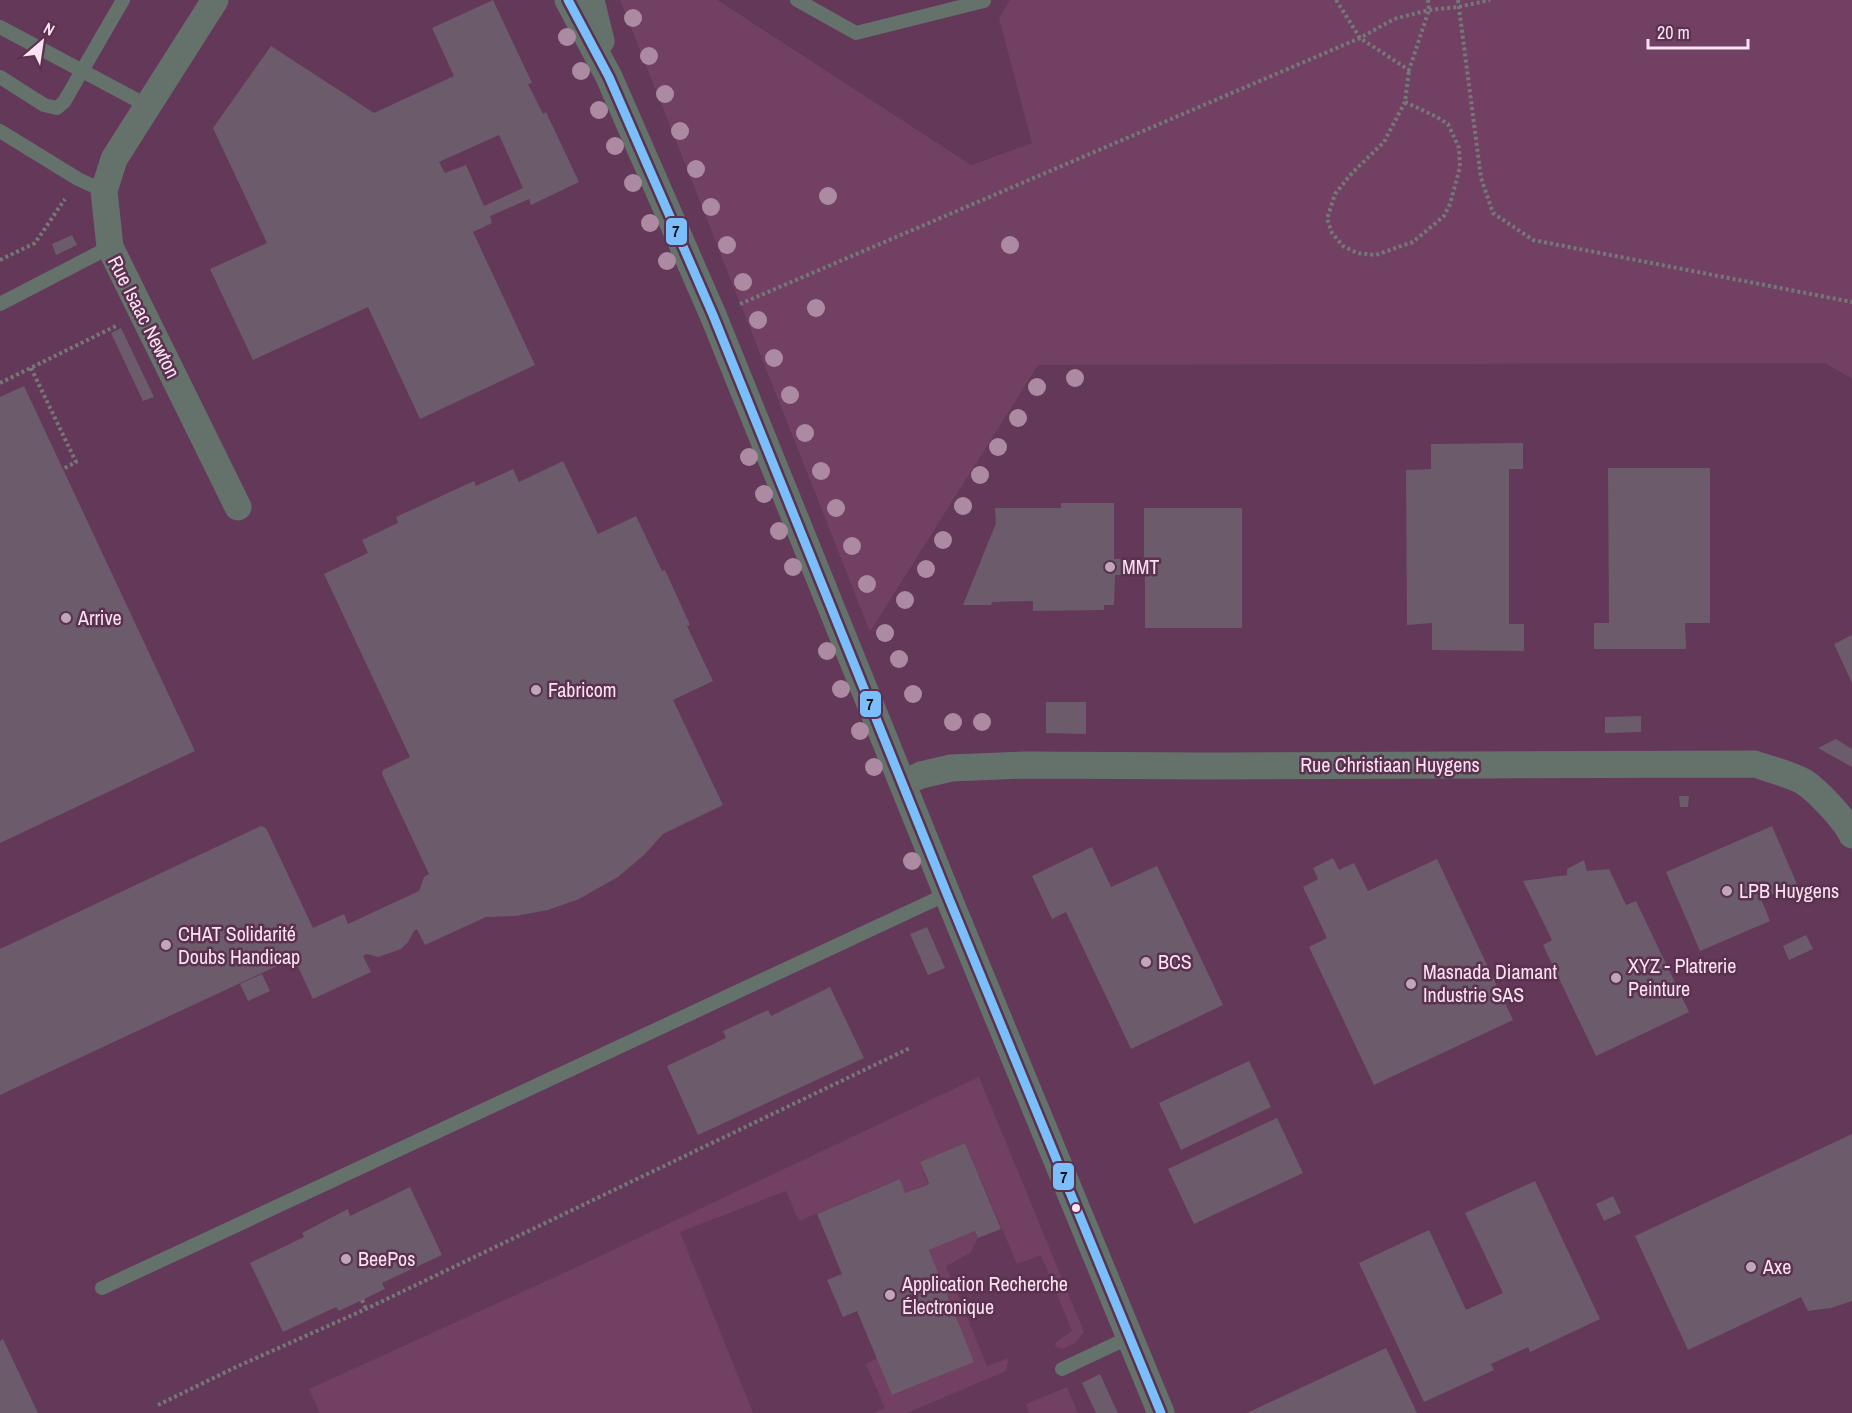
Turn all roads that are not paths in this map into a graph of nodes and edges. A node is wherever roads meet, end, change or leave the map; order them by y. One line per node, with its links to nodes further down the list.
1 (123, 0): 8 (lane)
2 (215, 0): 11 (street, Rue Isaac Newton)
3 (568, 0): 10 (street)
4 (591, 0): 10 (street)
5 (797, 0): 6 (lane)
6 (984, 1)
7 (0, 27): 8 (lane)
8 (81, 72): 9 (lane); 11 (lane)
9 (0, 77)
10 (609, 77): 17 (street)
11 (148, 106): 13 (street, Rue Isaac Newton)
12 (0, 131): 13 (lane)
13 (104, 191): 14 (street, Rue Isaac Newton)
14 (110, 247): 15 (lane); 16 (street, Rue Isaac Newton)
15 (0, 304)
16 (238, 507)
17 (903, 783): 18 (street, Rue Christiaan Huygens); 19 (street)
18 (1852, 836)
19 (947, 894): 20 (lane); 21 (street)
20 (102, 1288)
21 (1130, 1337): 22 (lane); 23 (street)
22 (1062, 1369)
23 (1161, 1413)

